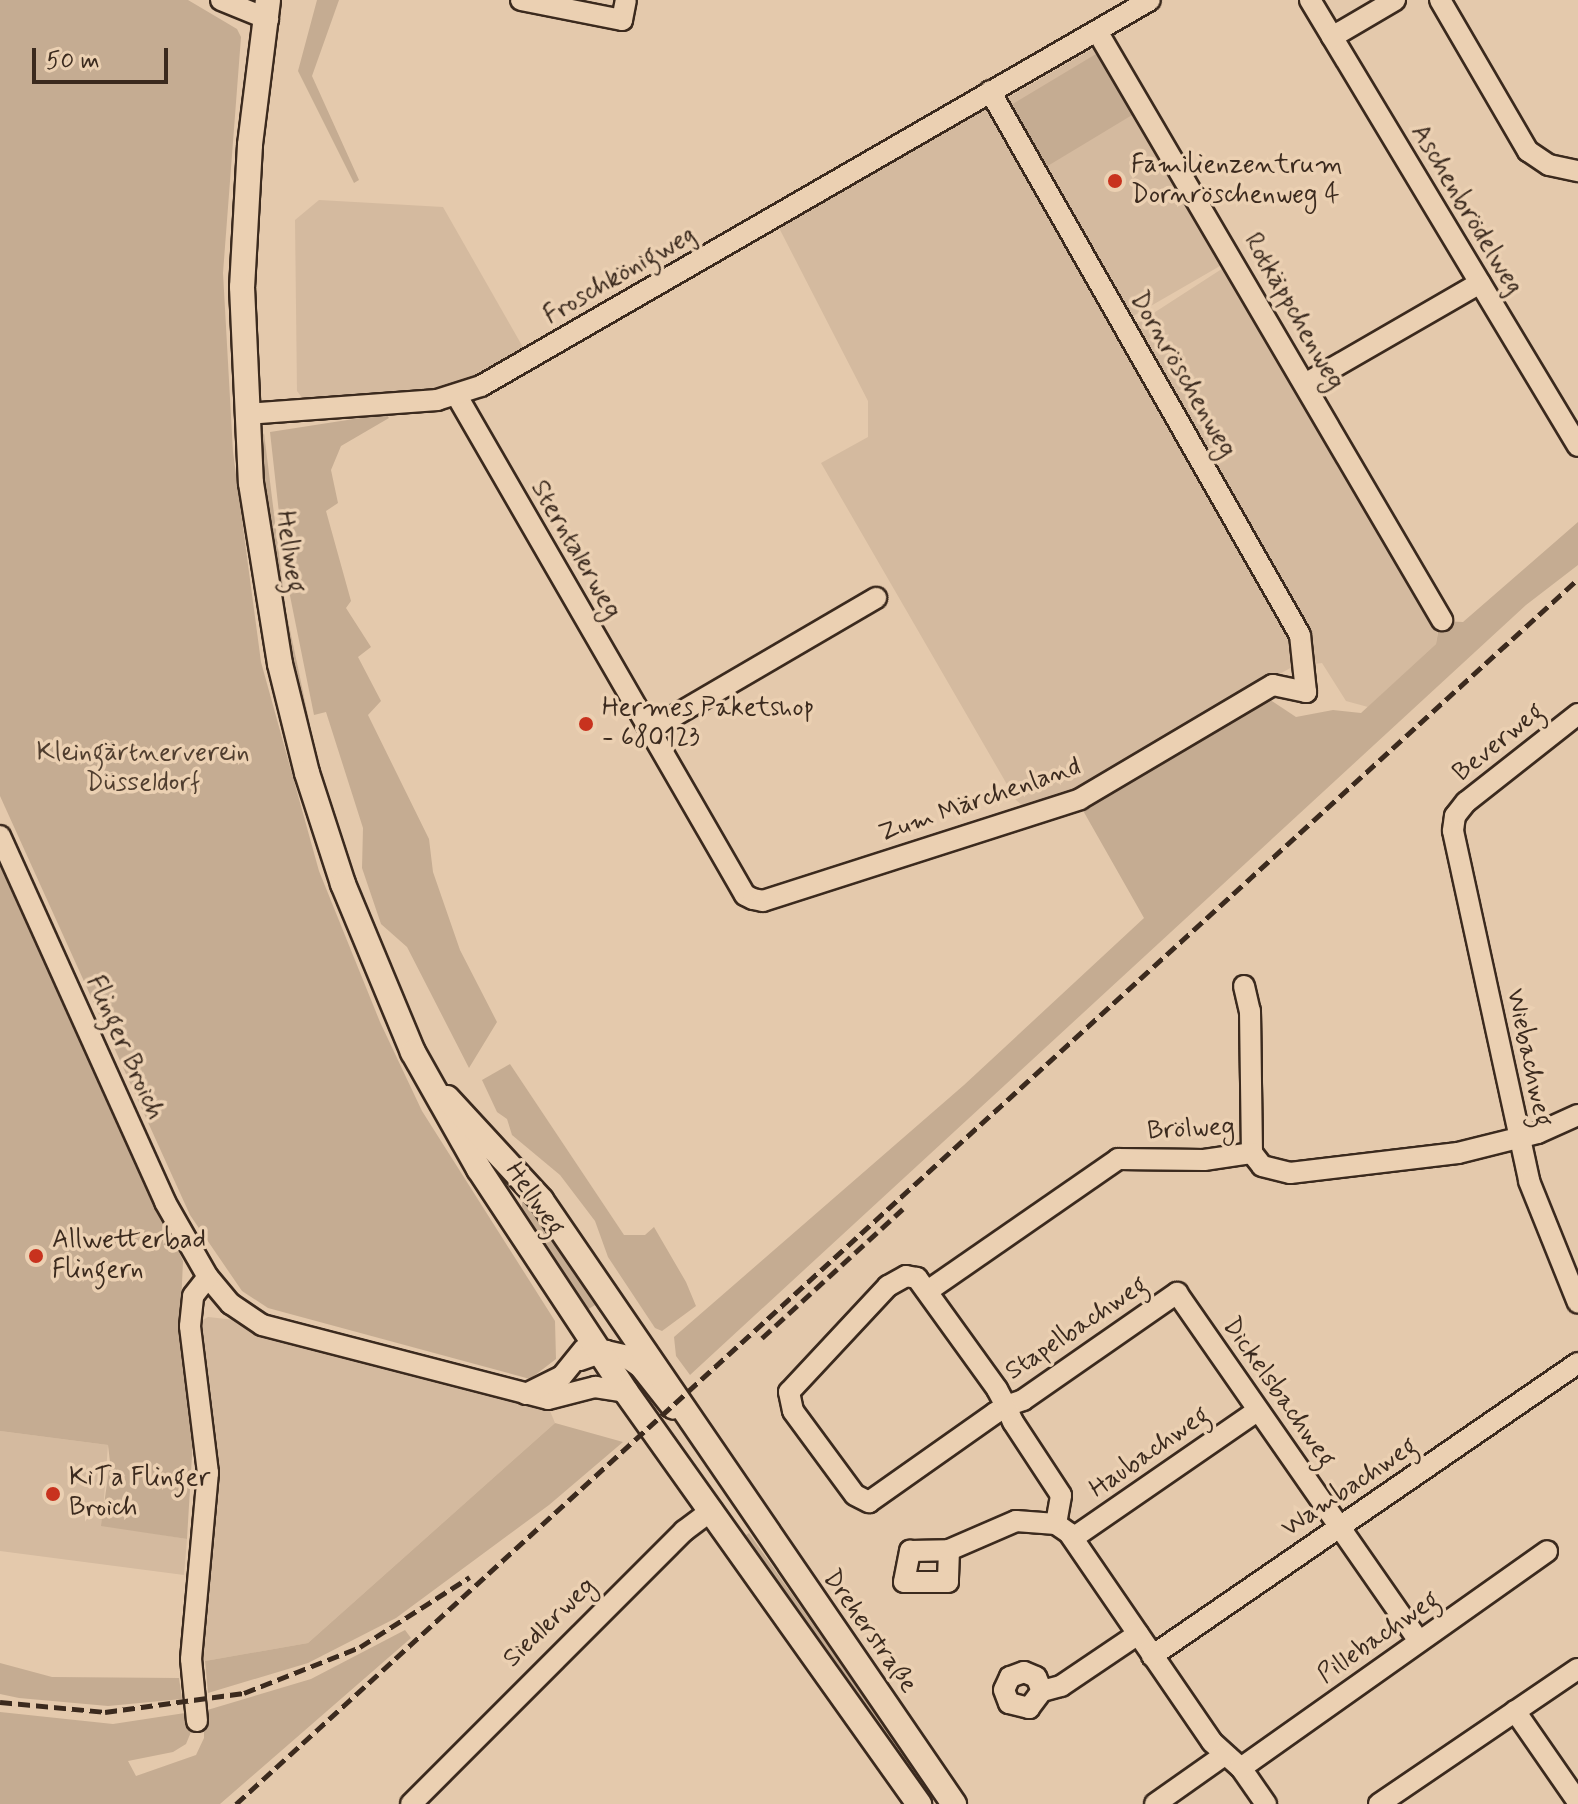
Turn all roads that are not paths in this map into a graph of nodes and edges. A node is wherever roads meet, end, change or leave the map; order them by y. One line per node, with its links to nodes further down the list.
1 (221, 0): 7 (street)
2 (521, 0): 8 (street)
3 (1150, 0): 9 (street, Froschkönigweg)
4 (1310, 0): 10 (street, Aschenbrödelweg)
5 (1395, 0): 10 (street)
6 (1440, 0): 12 (street)
7 (271, 7): 16 (main road, Hellweg)
8 (624, 10)
9 (1097, 31): 11 (street, Froschkönigweg); 14 (street, Rotkäppchenweg)
10 (1332, 37): 13 (street, Aschenbrödelweg)
11 (990, 91): 15 (street, Froschkönigweg); 20 (street, Dornröschenweg)
12 (1578, 171)
13 (1480, 283): 14 (street); 17 (street, Aschenbrödelweg)
14 (1305, 384): 19 (street, Rotkäppchenweg)
15 (457, 396): 16 (street, Froschkönigweg); 22 (street, Sterntalerweg)
16 (246, 414): 27 (main road, Hellweg)
17 (1578, 446)
18 (876, 598): 22 (street)
19 (1442, 620)
20 (1306, 692): 25 (street, Zum Märchenland)
21 (1578, 714): 23 (street, Beverweg)
22 (650, 730): 25 (street, Sterntalerweg)
23 (1455, 816): 29 (street, Wiebachweg)
24 (0, 836): 31 (street, Flinger Broich)
25 (745, 895)
26 (1244, 986): 30 (street)
27 (426, 1076): 35 (main road, Hellweg); 36 (main road, Hellweg)
28 (1578, 1115): 29 (street, Brölweg)
29 (1519, 1139): 30 (street, Brölweg); 34 (street, Wiebachweg)
30 (1252, 1153): 32 (street, Brölweg)
31 (208, 1277): 40 (street, Flinger Broich); 57 (street)
32 (929, 1290): 41 (street, Stapelbachweg); 41 (street, Stapelbachweg)
33 (1177, 1293): 41 (street, Stapelbachweg); 42 (street, Dickelsbachweg)
34 (1578, 1303)
35 (613, 1304): 36 (street); 43 (main road, Hellweg)
36 (600, 1356): 38 (street); 39 (main road, Hellweg); 40 (street); 43 (street, Hellweg)
37 (1578, 1363): 47 (street, Wambachweg)
38 (595, 1387): 39 (street); 40 (street, Flinger Broich)
39 (626, 1392): 45 (main road, Hellweg)
40 (526, 1394)
41 (1006, 1406): 46 (street)
42 (1257, 1411): 47 (street, Dickelsbachweg); 48 (street, Haubachweg)
43 (698, 1435): 44 (main road, Hellweg)
44 (738, 1492): 45 (main road, Siedlerweg); 60 (main road, Dreherstraße)
45 (712, 1510): 63 (street, Siedlerweg); 64 (main road)
46 (1056, 1524): 48 (street); 49 (street)
47 (1339, 1526): 52 (street, Dickelsbachweg); 53 (street, Wambachweg)
48 (1073, 1538): 51 (street)
49 (949, 1550)
50 (1547, 1551): 52 (street, Pillebachweg)
51 (1138, 1634): 53 (street); 55 (street)
52 (1419, 1641): 59 (street, Pillebachweg)
53 (1152, 1656): 58 (street)
54 (1578, 1669): 56 (street)
55 (1042, 1691)
56 (1515, 1711): 61 (street); 62 (street)
57 (197, 1721)
58 (1223, 1756): 59 (street); 65 (street)
59 (1241, 1768): 66 (street)
60 (948, 1796): 64 (main road)
61 (1406, 1797): 67 (street)
62 (1578, 1802)
63 (411, 1804)
64 (919, 1804)
65 (1155, 1804)
66 (1266, 1804)
67 (1379, 1804)

